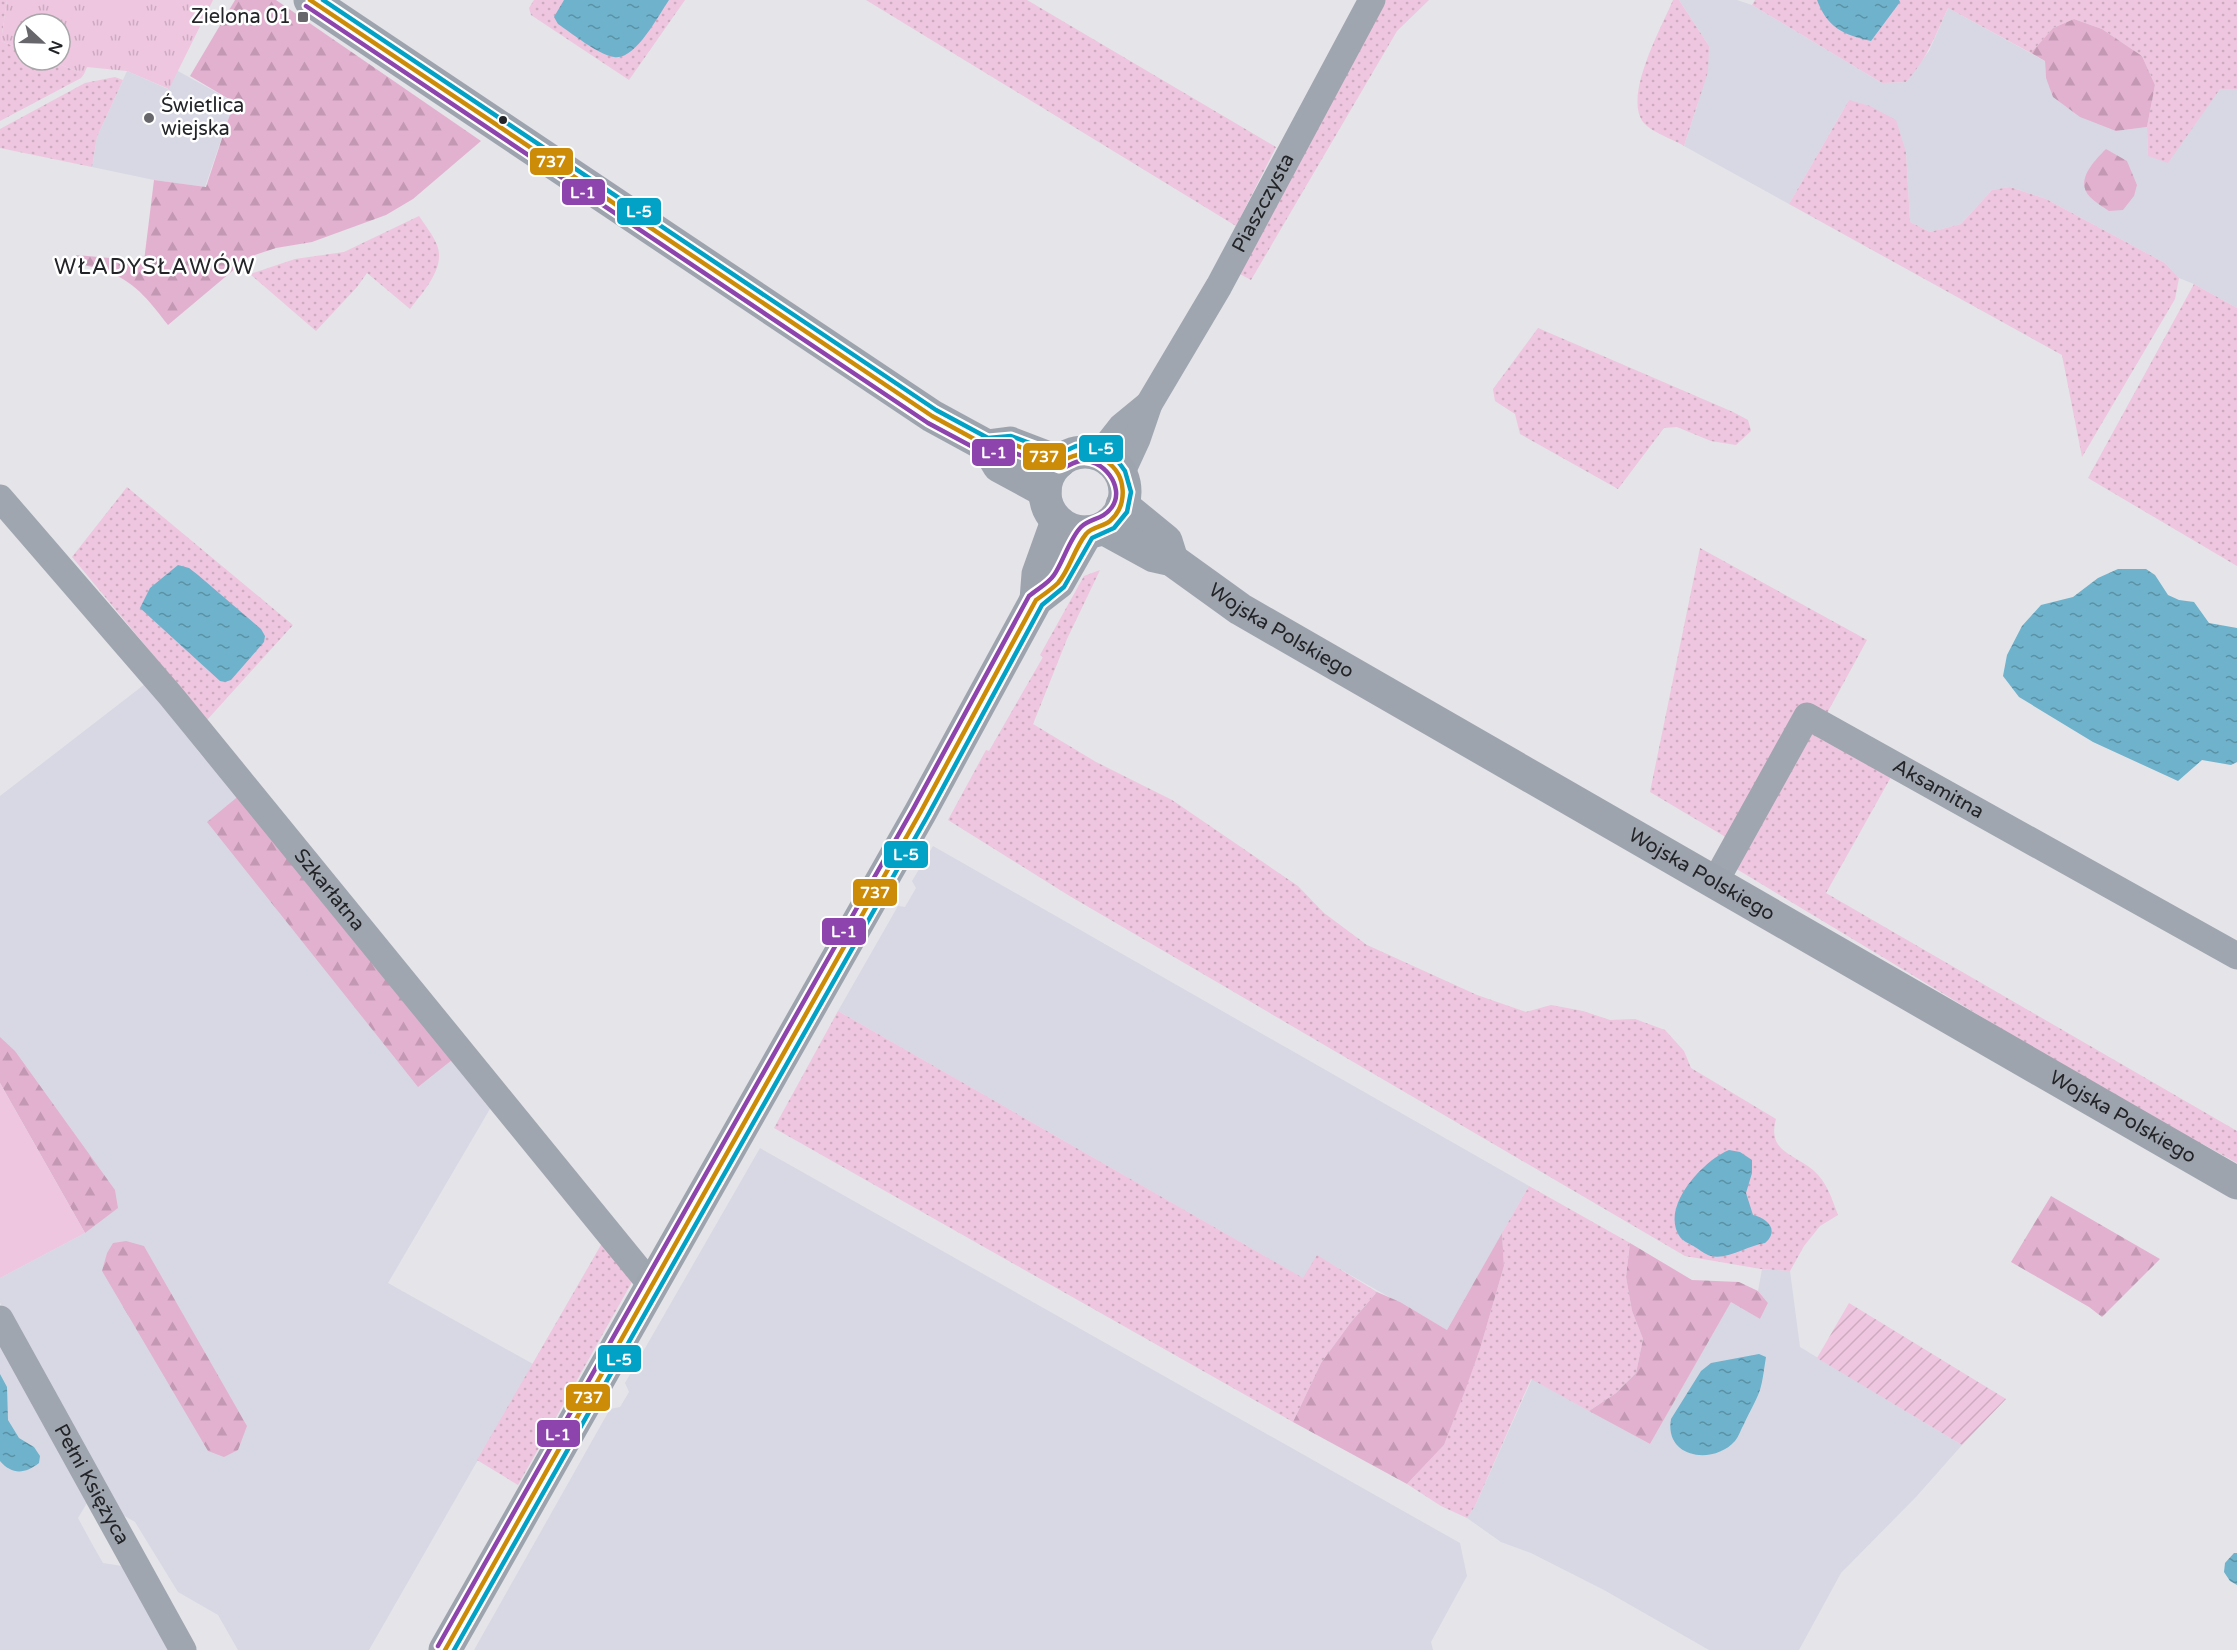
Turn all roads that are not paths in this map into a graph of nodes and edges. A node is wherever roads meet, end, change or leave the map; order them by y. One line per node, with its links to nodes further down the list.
1 (310, 0): 3 (street)
2 (1371, 0): 7 (street, Piaszczysta)
3 (987, 446): 4 (street); 5 (street)
4 (1059, 462): 5 (street); 7 (street)
5 (1045, 491): 8 (street)
6 (0, 498): 13 (street, Szkarłatna)
7 (1106, 499): 8 (street); 9 (street); 10 (street, Wojska Polskiego)
8 (1057, 521): 9 (street)
9 (1036, 600): 13 (street)
10 (1715, 882): 11 (street, Aksamitna); 12 (street, Wojska Polskiego)
11 (2237, 957)
12 (2237, 1183)
13 (652, 1286): 16 (street)
14 (0, 1319): 15 (street, Pełni Księżyca)
15 (183, 1650)
16 (445, 1650)

